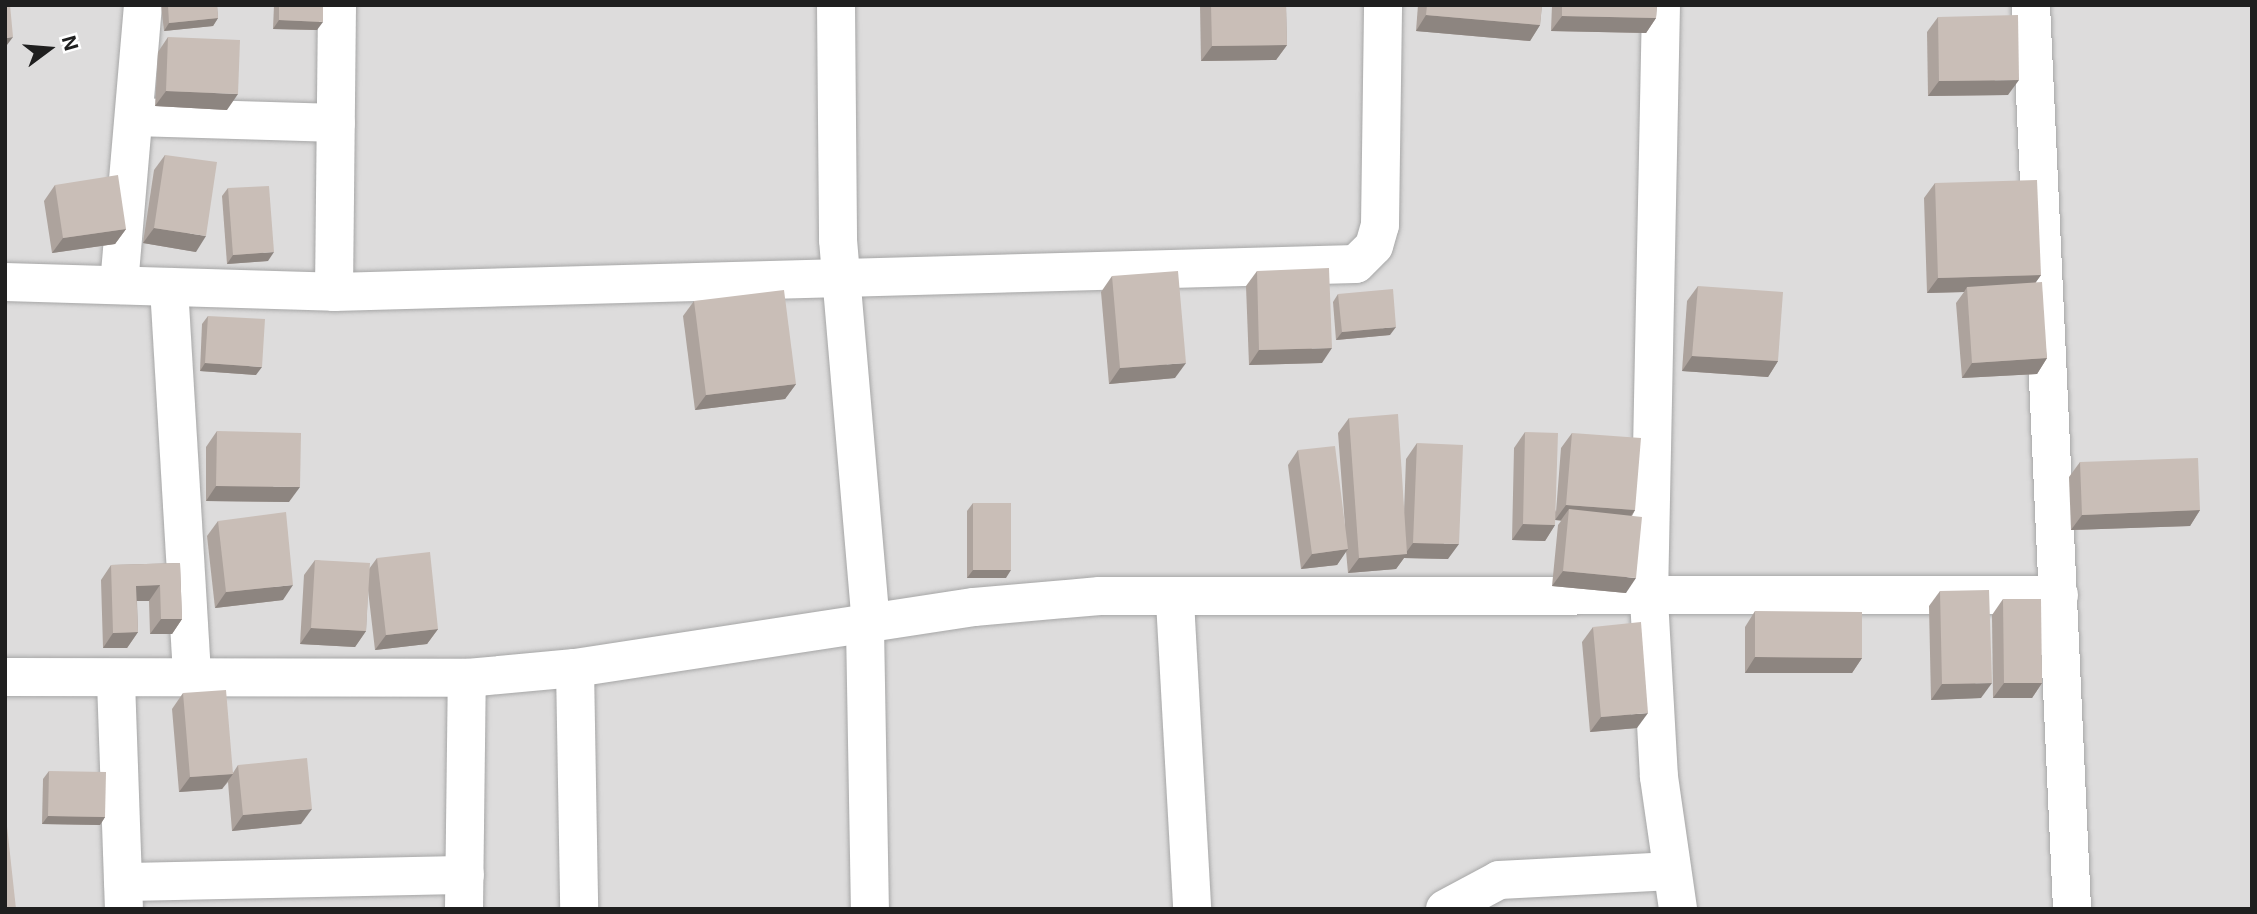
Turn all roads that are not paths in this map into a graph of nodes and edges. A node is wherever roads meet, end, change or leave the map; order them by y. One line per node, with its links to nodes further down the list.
1 (143, 5): 7 (street)
2 (337, 5): 8 (street)
3 (836, 5): 10 (street)
4 (1382, 5): 10 (street)
5 (1661, 5): 15 (street)
6 (2031, 5): 14 (street)
7 (136, 117): 8 (street); 11 (street)
8 (336, 123): 13 (street)
9 (5, 282): 11 (street)
10 (841, 282): 13 (street); 17 (street)
11 (120, 285): 12 (street)
12 (169, 286): 13 (street); 20 (street)
13 (334, 292)
14 (2059, 594): 15 (street); 31 (street)
15 (1649, 599): 16 (street); 23 (street)
16 (1175, 601): 17 (street); 28 (street)
17 (868, 626): 18 (street); 27 (street)
18 (575, 668): 21 (street); 26 (street)
19 (5, 677): 22 (street)
20 (192, 677): 21 (street); 22 (street)
21 (467, 678): 24 (street)
22 (116, 681): 25 (street)
23 (1672, 871): 29 (street); 30 (street)
24 (465, 892): 25 (street)
25 (124, 896)
26 (579, 909)
27 (870, 909)
28 (1192, 909)
29 (1445, 909)
30 (1678, 909)
31 (2072, 909)

